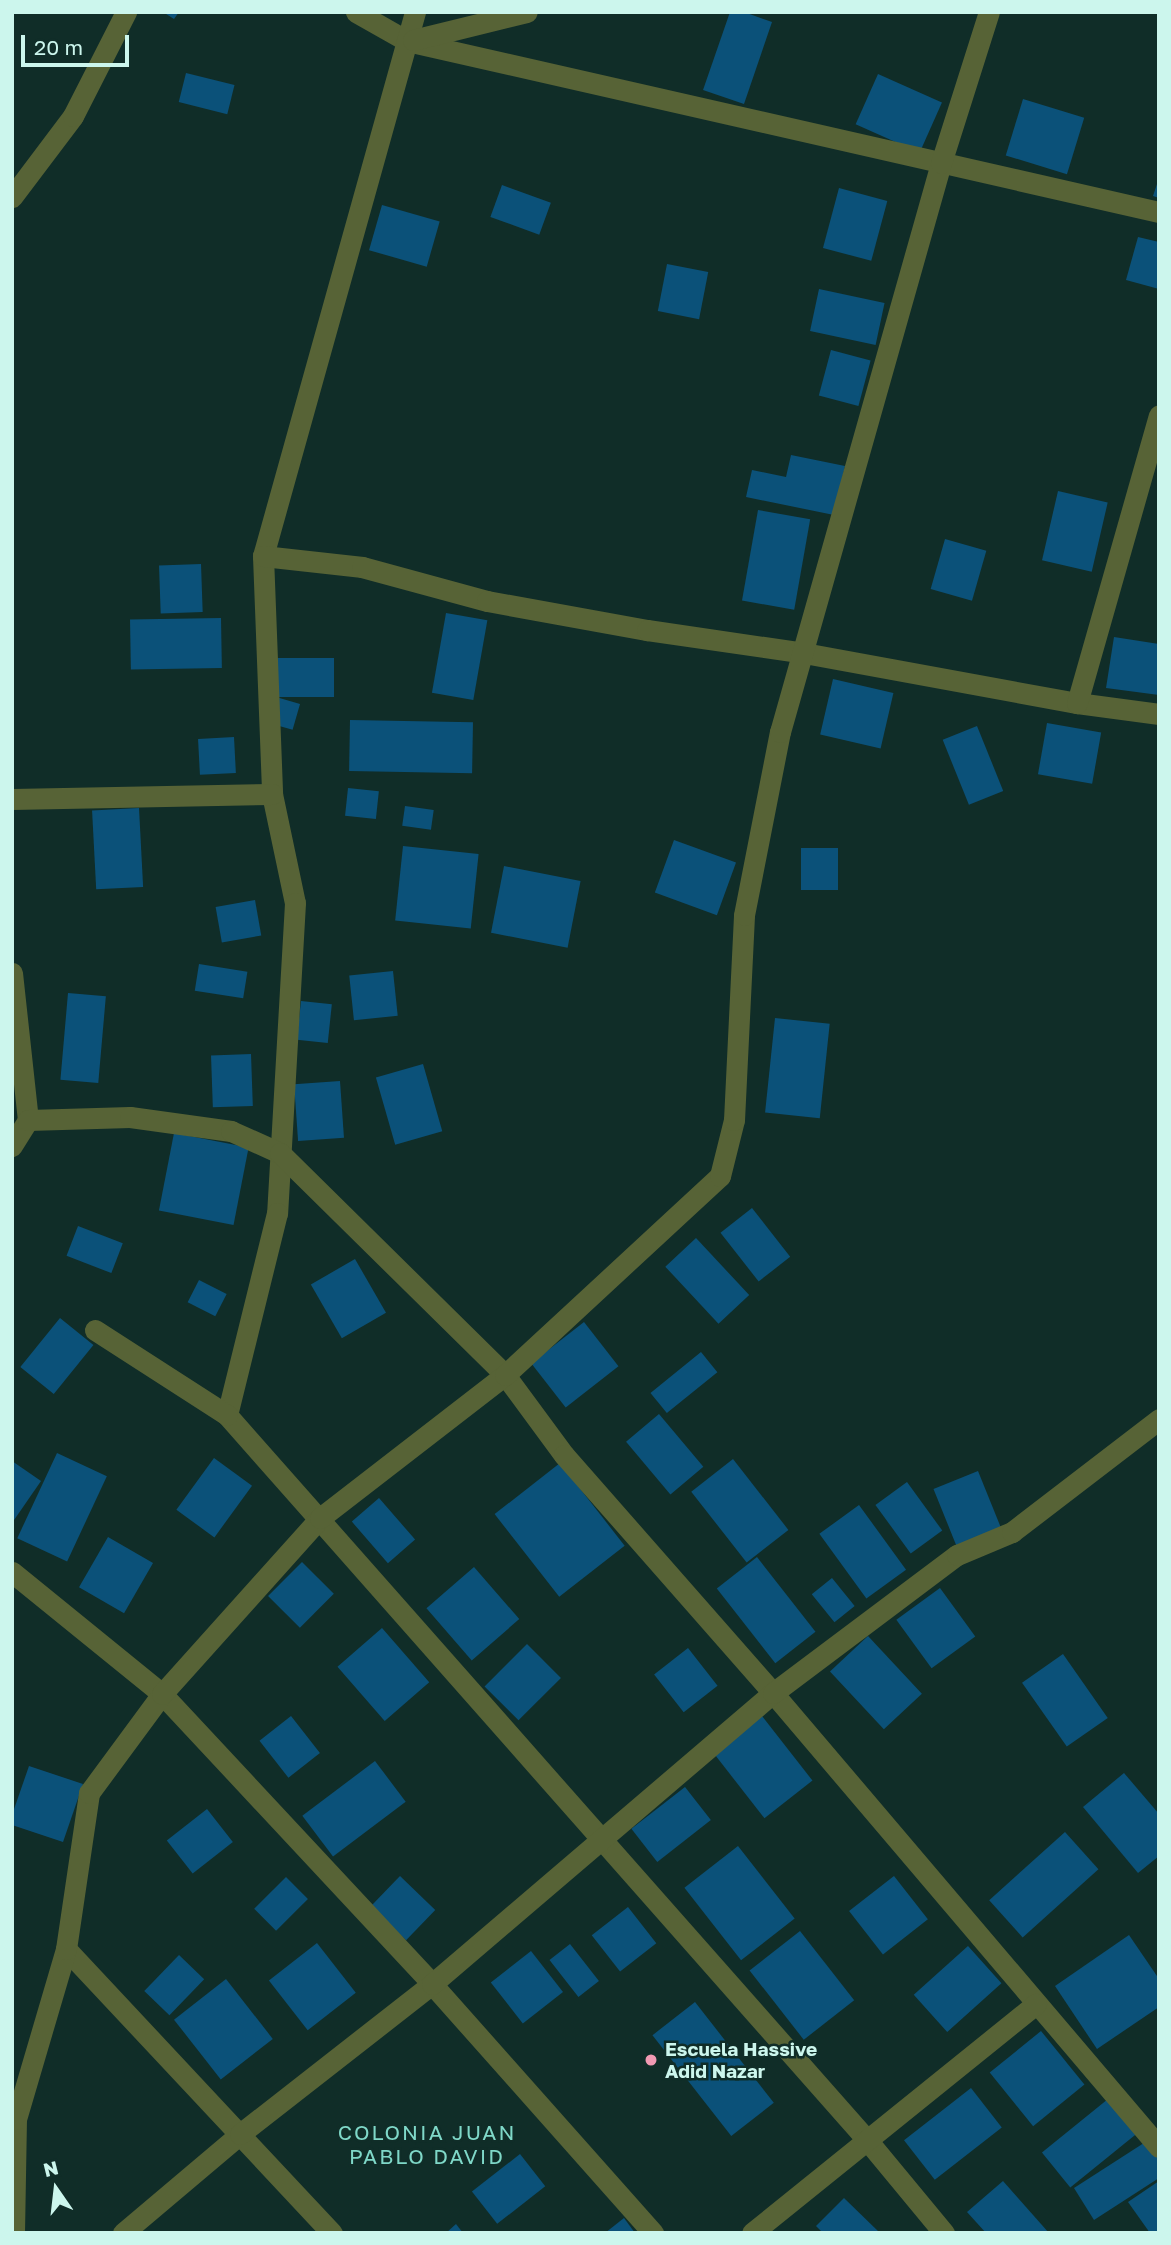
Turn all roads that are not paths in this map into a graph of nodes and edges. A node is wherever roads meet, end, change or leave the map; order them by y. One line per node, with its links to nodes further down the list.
1 (126, 12): 8 (street)
2 (356, 12): 6 (street)
3 (415, 12): 6 (street)
4 (527, 12): 6 (street)
5 (989, 12): 7 (street)
6 (407, 41): 7 (street); 11 (street)
7 (941, 163): 9 (street); 12 (street)
8 (12, 197)
9 (1159, 212)
10 (1159, 415): 13 (street)
11 (263, 556): 12 (street); 15 (street)
12 (804, 653): 13 (street); 22 (street)
13 (1077, 703): 14 (street)
14 (1159, 714)
15 (272, 794): 16 (street); 20 (street)
16 (12, 799)
17 (12, 973): 18 (street)
18 (28, 1120): 19 (street); 20 (street)
19 (12, 1146)
20 (280, 1153): 22 (street); 23 (street)
21 (95, 1331): 23 (street)
22 (505, 1375): 25 (street); 27 (street)
23 (227, 1415): 25 (street)
24 (1159, 1419): 27 (street)
25 (320, 1518): 28 (street); 29 (street)
26 (12, 1572): 28 (street)
27 (773, 1693): 29 (street); 32 (street)
28 (162, 1694): 30 (street); 31 (street)
29 (604, 1840): 31 (street); 34 (street)
30 (66, 1949): 33 (street); 36 (street)
31 (432, 1984): 33 (street); 39 (street)
32 (1035, 2004): 34 (street); 35 (street)
33 (240, 2134): 37 (street); 38 (street)
34 (867, 2140): 40 (street); 41 (street)
35 (1159, 2147)
36 (14, 2233)
37 (123, 2233)
38 (332, 2233)
39 (653, 2233)
40 (752, 2233)
41 (944, 2233)

